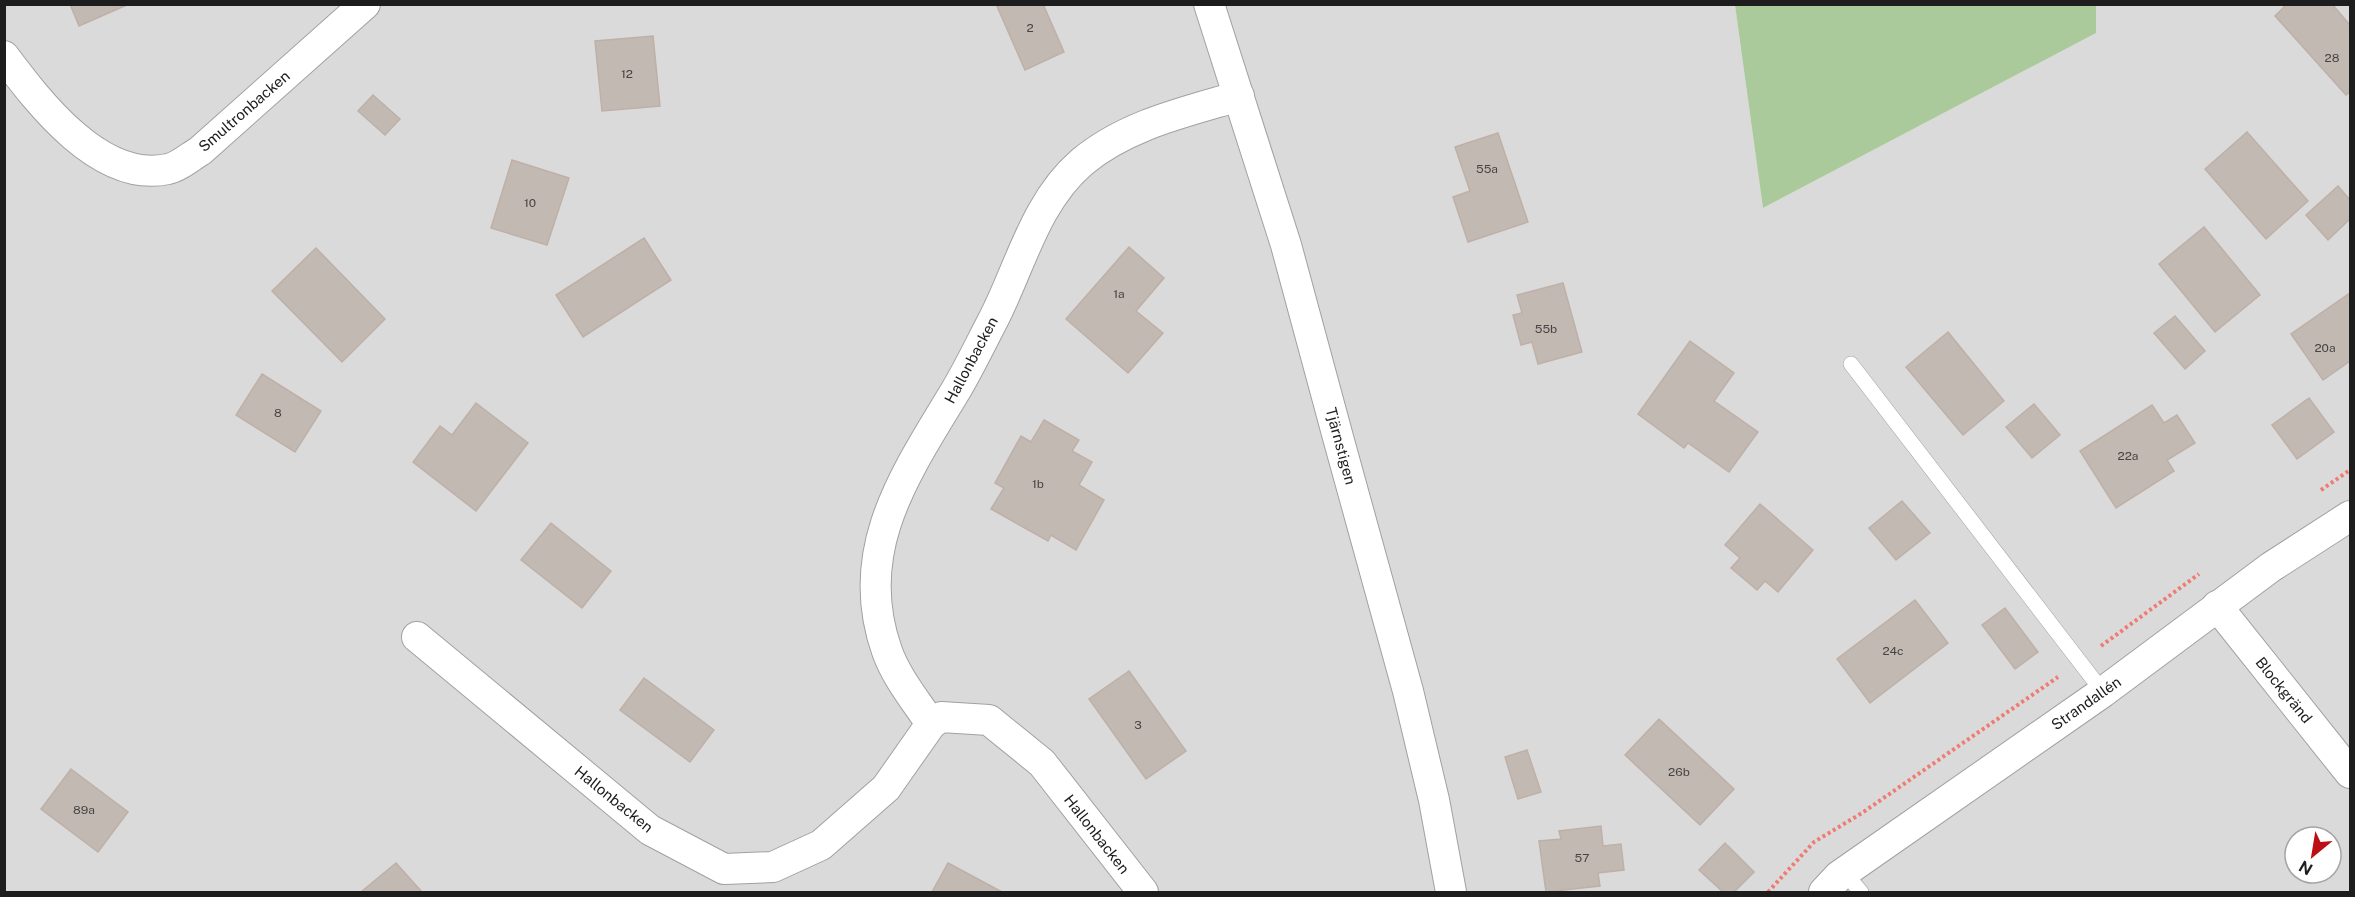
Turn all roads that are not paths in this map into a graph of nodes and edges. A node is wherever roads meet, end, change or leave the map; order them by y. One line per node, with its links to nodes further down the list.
1 (365, 4): 3 (street, Smultronbacken)
2 (1209, 4): 4 (street, Tjärnstigen)
3 (4, 56)
4 (1239, 96): 10 (street, Hallonbacken); 14 (street, Tjärnstigen)
5 (1851, 364): 9 (lane)
6 (2350, 516): 7 (street, Strandallén)
7 (2217, 606): 9 (street, Strandallén); 11 (street, Blockgränd)
8 (417, 637): 10 (street, Hallonbacken)
9 (2103, 692): 12 (street, Strandallén)
10 (931, 724): 13 (street, Hallonbacken)
11 (2350, 773)
12 (1843, 886)
13 (1143, 892)
14 (1451, 892)

